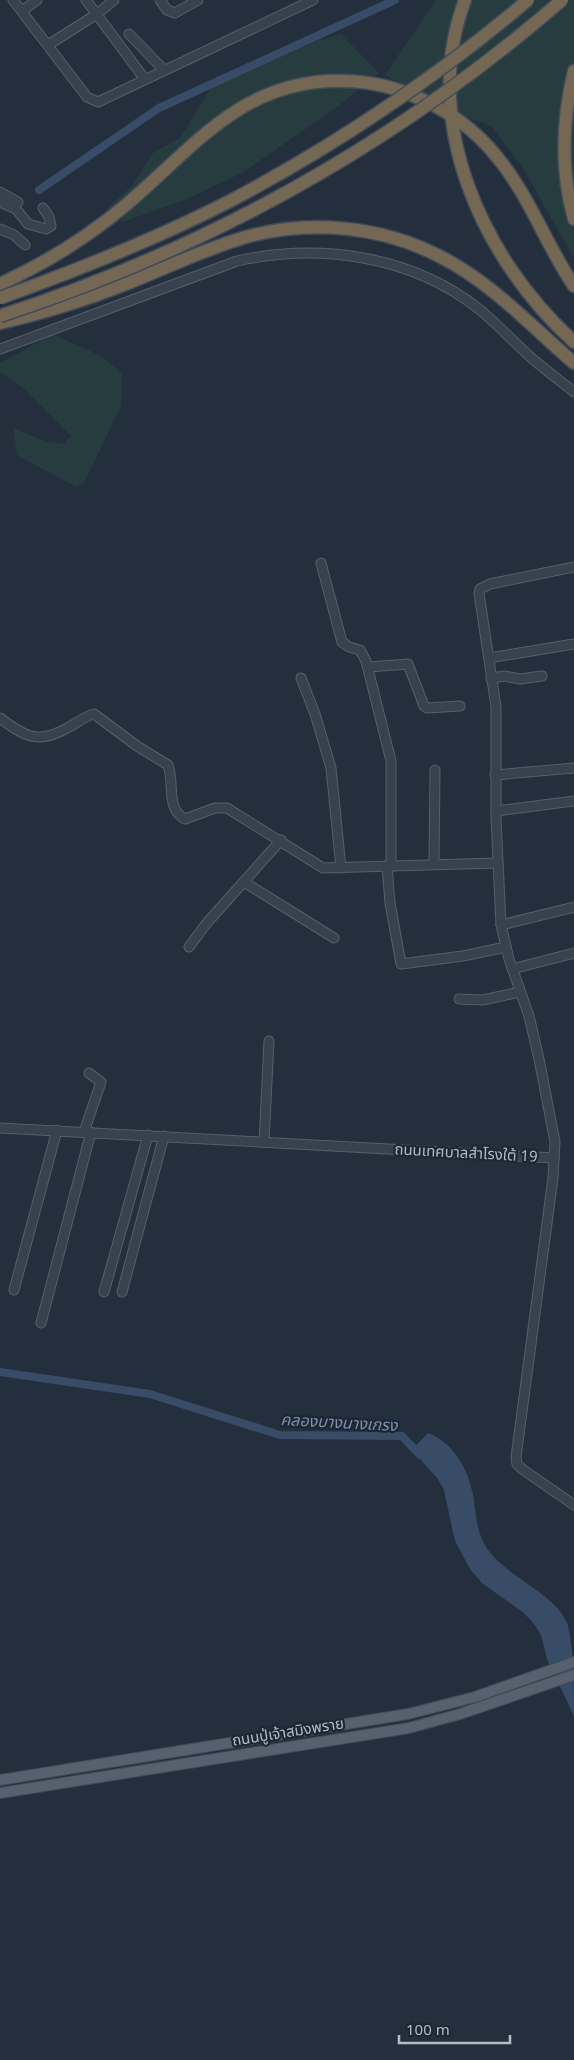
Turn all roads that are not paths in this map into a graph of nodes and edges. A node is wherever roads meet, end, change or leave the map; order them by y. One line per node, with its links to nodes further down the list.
1 (13, 0): 11 (street)
2 (37, 0): 11 (street)
3 (86, 0): 12 (street)
4 (114, 0): 12 (street)
5 (160, 0): 6 (street)
6 (198, 0)
7 (313, 0): 15 (street)
8 (466, 0): 30 (highway, bridge)
9 (528, 0): 27 (highway, bridge)
10 (562, 0): 28 (highway, bridge)
11 (22, 12): 14 (street)
12 (97, 14): 14 (street); 17 (street)
13 (129, 34): 15 (street)
14 (48, 45): 17 (street)
15 (163, 69): 17 (street)
16 (574, 71): 22 (highway)
17 (144, 78)
18 (0, 192): 20 (street)
19 (0, 202): 21 (street)
20 (18, 202)
21 (42, 208)
22 (574, 219)
23 (0, 229): 24 (street)
24 (25, 245)
25 (0, 284): 26 (highway, bridge)
26 (574, 286)
27 (0, 298)
28 (0, 316)
29 (0, 323): 32 (highway)
30 (574, 342)
31 (0, 350): 33 (street)
32 (574, 363)
33 (574, 392)
34 (321, 563): 38 (street)
35 (574, 566): 37 (street)
36 (574, 644): 37 (street)
37 (489, 658): 41 (street)
38 (368, 667): 42 (street); 52 (street)
39 (542, 676): 41 (street)
40 (301, 678): 53 (street)
41 (491, 678): 46 (street)
42 (460, 706)
43 (0, 718): 49 (street)
44 (574, 768): 46 (street)
45 (435, 770): 50 (street)
46 (495, 775): 48 (street)
47 (574, 801): 48 (street)
48 (496, 811): 51 (street)
49 (281, 840): 53 (street); 54 (street)
50 (434, 863): 51 (street); 52 (street)
51 (497, 863): 56 (street)
52 (389, 866): 53 (street); 58 (street)
53 (341, 868)
54 (244, 882): 57 (street); 59 (street)
55 (574, 907): 56 (street)
56 (501, 925): 58 (street)
57 (334, 938)
58 (506, 946): 61 (street)
59 (189, 947)
60 (574, 953): 61 (street)
61 (512, 969): 62 (street)
62 (520, 992): 63 (street); 72 (street)
63 (459, 999)
64 (269, 1041): 71 (street)
65 (89, 1073): 68 (street)
66 (0, 1128): 67 (street, ถนนเทศบาลสำโรงใต้ 19)
67 (57, 1130): 68 (street, ถนนเทศบาลสำโรงใต้ 19); 73 (street)
68 (88, 1132): 69 (street, ถนนเทศบาลสำโรงใต้ 19); 76 (street)
69 (148, 1135): 70 (street, ถนนเทศบาลสำโรงใต้ 19); 74 (street)
70 (164, 1136): 71 (street, ถนนเทศบาลสำโรงใต้ 19); 75 (street)
71 (264, 1142): 72 (street, ถนนเทศบาลสำโรงใต้ 19)
72 (555, 1150): 77 (street, ถนนเทศบาลสำโรงใต้ 19)
73 (14, 1290)
74 (104, 1292)
75 (122, 1292)
76 (41, 1323)
77 (574, 1504)
78 (574, 1662): 80 (main road, ถนนปู่เจ้าสมิงพราย)
79 (574, 1675): 81 (main road, ถนนปู่เจ้าสมิงพราย)
80 (0, 1780)
81 (0, 1793)

